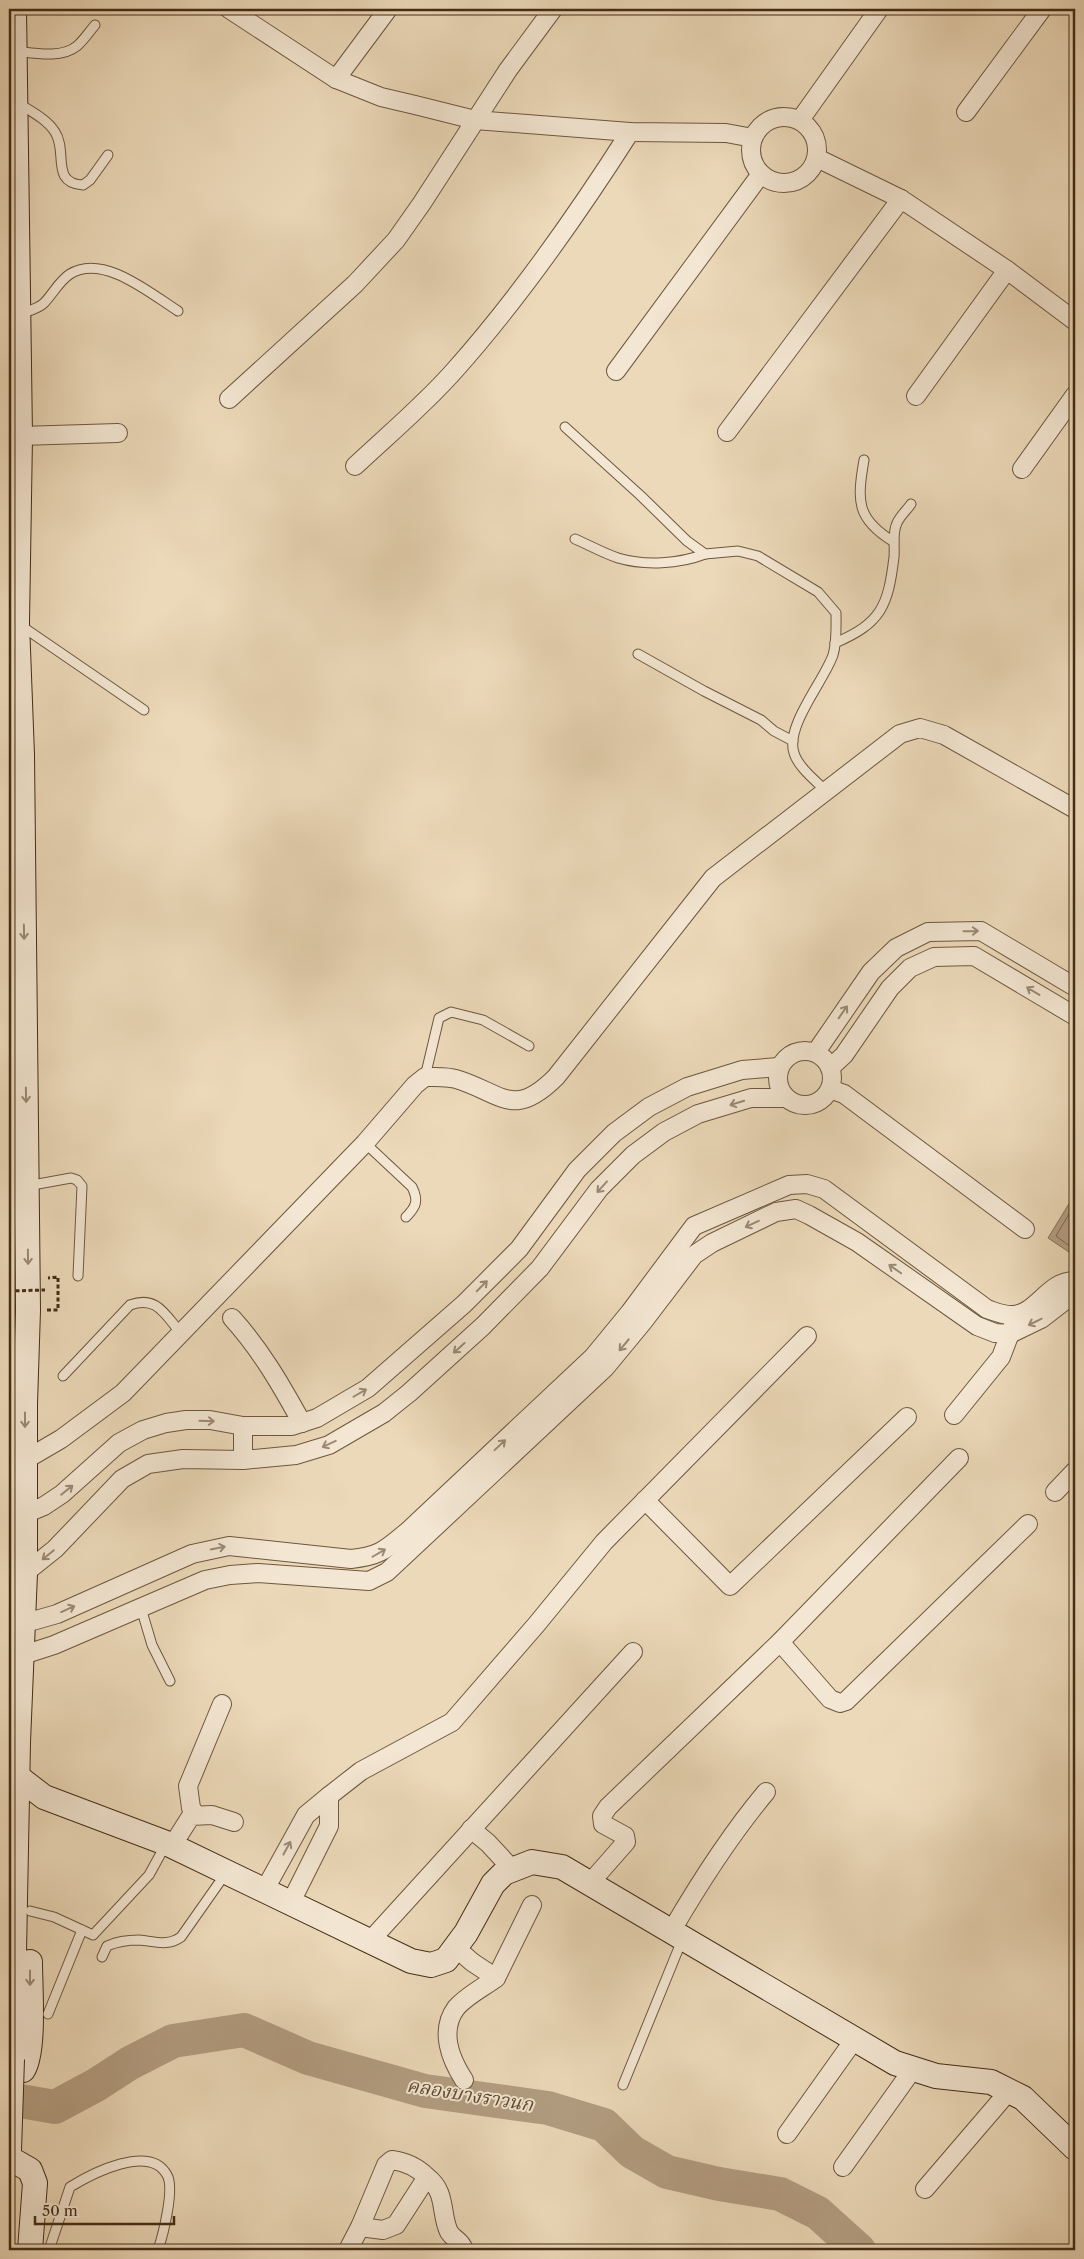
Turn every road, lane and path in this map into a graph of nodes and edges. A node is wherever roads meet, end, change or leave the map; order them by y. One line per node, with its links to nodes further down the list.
1 (14, 9): 8 (main road)
2 (388, 9): 9 (street)
3 (553, 9): 12 (street)
4 (878, 9): 13 (street)
5 (1042, 9): 11 (street)
6 (232, 10): 9 (street)
7 (95, 25): 8 (lane)
8 (15, 51): 10 (main road)
9 (336, 79): 12 (street)
10 (16, 102): 16 (lane); 22 (main road)
11 (966, 112)
12 (474, 120): 14 (street); 27 (street)
13 (800, 120): 15 (street); 17 (street)
14 (630, 132): 15 (street); 33 (street)
15 (753, 138): 18 (street)
16 (108, 155)
17 (817, 158): 18 (street); 19 (street)
18 (761, 174): 24 (street)
19 (901, 199): 20 (street); 29 (street)
20 (1007, 270): 23 (street); 26 (street)
21 (178, 311): 22 (lane)
22 (20, 314): 31 (main road)
23 (1075, 321)
24 (616, 370)
25 (1075, 395): 34 (street)
26 (916, 396)
27 (229, 399)
28 (565, 427): 38 (lane)
29 (727, 432)
30 (118, 433): 31 (street)
31 (20, 436): 39 (main road)
32 (864, 460): 37 (lane)
33 (355, 466)
34 (1022, 469)
35 (911, 504): 37 (lane)
36 (575, 539): 38 (lane)
37 (894, 542): 40 (lane)
38 (705, 554): 40 (lane)
39 (17, 623): 42 (lane); 58 (main road, one-way to 58)
40 (835, 643): 43 (lane)
41 (638, 654): 43 (lane)
42 (144, 710)
43 (793, 741): 44 (lane)
44 (826, 791): 45 (street); 52 (street)
45 (1075, 809)
46 (1075, 987): 49 (street, one-way to 46)
47 (1075, 1016): 51 (street, one-way to 51)
48 (529, 1046): 52 (lane)
49 (816, 1052): 50 (street); 51 (street)
50 (779, 1067): 54 (street); 55 (street)
51 (830, 1068): 53 (street)
52 (425, 1077): 56 (street)
53 (830, 1089): 54 (street); 61 (street)
54 (785, 1098): 57 (street, one-way to 57)
55 (614, 1133): 57 (street); 74 (street, one-way to 55)
56 (366, 1143): 59 (lane); 71 (street)
57 (633, 1155): 76 (street, one-way to 76)
58 (27, 1186): 63 (lane); 82 (main road, one-way to 82)
59 (406, 1218)
60 (872, 1225): 62 (street); 68 (street); 69 (street)
61 (1025, 1229)
62 (857, 1242): 69 (street, one-way to 69); 72 (street, one-way to 62)
63 (78, 1276)
64 (1075, 1281): 68 (street)
65 (9, 1291): 67 (path, bridge)
66 (1075, 1298): 72 (street, one-way to 72)
67 (58, 1310)
68 (1016, 1315): 72 (street)
69 (637, 1317): 91 (street)
70 (232, 1318): 79 (street)
71 (181, 1333): 75 (lane); 82 (street)
72 (1010, 1334): 77 (street)
73 (807, 1336): 88 (street)
74 (390, 1370): 76 (street); 79 (street, one-way to 74)
75 (63, 1376)
76 (409, 1393): 83 (street, one-way to 83)
77 (954, 1415)
78 (907, 1417): 88 (street)
79 (302, 1423): 80 (street)
80 (243, 1426): 83 (street); 84 (street, one-way to 80)
81 (959, 1458): 97 (street)
82 (25, 1460): 89 (main road)
83 (243, 1460): 87 (street)
84 (89, 1472): 87 (street); 89 (street, one-way to 84)
85 (1075, 1472): 86 (street)
86 (1054, 1492)
87 (105, 1498): 93 (street, one-way to 93)
88 (646, 1500): 104 (street)
89 (25, 1514): 93 (main road)
90 (1028, 1524): 97 (street)
91 (414, 1537): 92 (street, one-way to 91); 94 (street)
92 (170, 1564): 94 (street); 96 (street, one-way to 92)
93 (25, 1573): 96 (main road)
94 (181, 1590): 95 (street)
95 (141, 1608): 99 (street); 100 (lane)
96 (22, 1624): 99 (main road)
97 (780, 1642): 112 (street)
98 (633, 1652): 108 (street)
99 (23, 1655): 102 (main road)
100 (170, 1682)
101 (222, 1704): 106 (street)
102 (18, 1777): 105 (main road); 109 (main road)
103 (766, 1792): 118 (street)
104 (329, 1796): 113 (street, one-way to 104); 114 (street)
105 (17, 1806): 116 (main road); 127 (main road)
106 (196, 1815): 107 (street); 109 (street)
107 (234, 1822)
108 (471, 1829): 110 (street); 120 (street)
109 (169, 1845): 111 (main road); 119 (lane)
110 (512, 1869): 112 (main road); 122 (main road)
111 (226, 1872): 113 (main road); 121 (lane)
112 (590, 1883): 118 (main road)
113 (264, 1891): 114 (main road)
114 (290, 1904): 120 (main road)
115 (532, 1905): 124 (street)
116 (30, 1911): 117 (lane); 127 (main road, one-way to 127)
117 (82, 1930): 119 (lane); 125 (lane)
118 (678, 1933): 126 (main road); 130 (lane)
119 (93, 1935): 121 (lane)
120 (369, 1942): 122 (main road)
121 (107, 1946): 123 (lane)
122 (456, 1948): 124 (street)
123 (102, 1957)
124 (496, 1978): 129 (street)
125 (48, 2014)
126 (854, 2040): 128 (main road); 132 (street)
127 (11, 2068): 134 (main road, bridge)
128 (913, 2069): 131 (main road); 136 (street)
129 (464, 2080)
130 (622, 2085)
131 (1009, 2091): 133 (main road); 138 (street)
132 (788, 2134)
133 (1075, 2148)
134 (9, 2150)
135 (9, 2158): 140 (main road)
136 (843, 2167)
137 (427, 2177): 139 (street); 139 (street); 144 (street)
138 (925, 2189)
139 (360, 2227): 143 (street)
140 (30, 2250)
141 (49, 2250): 142 (lane)
142 (158, 2250)
143 (348, 2250)
144 (464, 2250)

